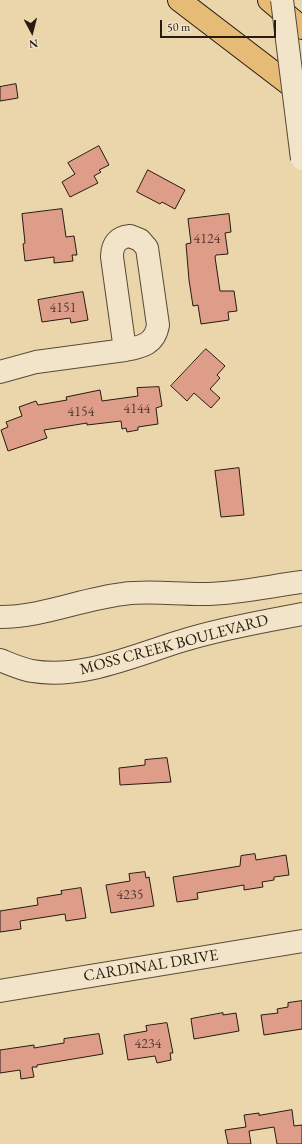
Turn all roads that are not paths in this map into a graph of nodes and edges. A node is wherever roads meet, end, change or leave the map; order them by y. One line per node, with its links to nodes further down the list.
1 (179, 0): 5 (highway)
2 (269, 0): 4 (highway)
3 (282, 0): 6 (street, bridge)
4 (302, 28)
5 (302, 94)
6 (302, 159)
7 (125, 350): 8 (street)
8 (0, 372)
9 (302, 582): 11 (street, MOSS CREEK BOULEVARD)
10 (302, 614): 12 (street, MOSS CREEK BOULEVARD)
11 (0, 617)
12 (0, 660)
13 (302, 941): 14 (street, CARDINAL DRIVE)
14 (0, 991)

